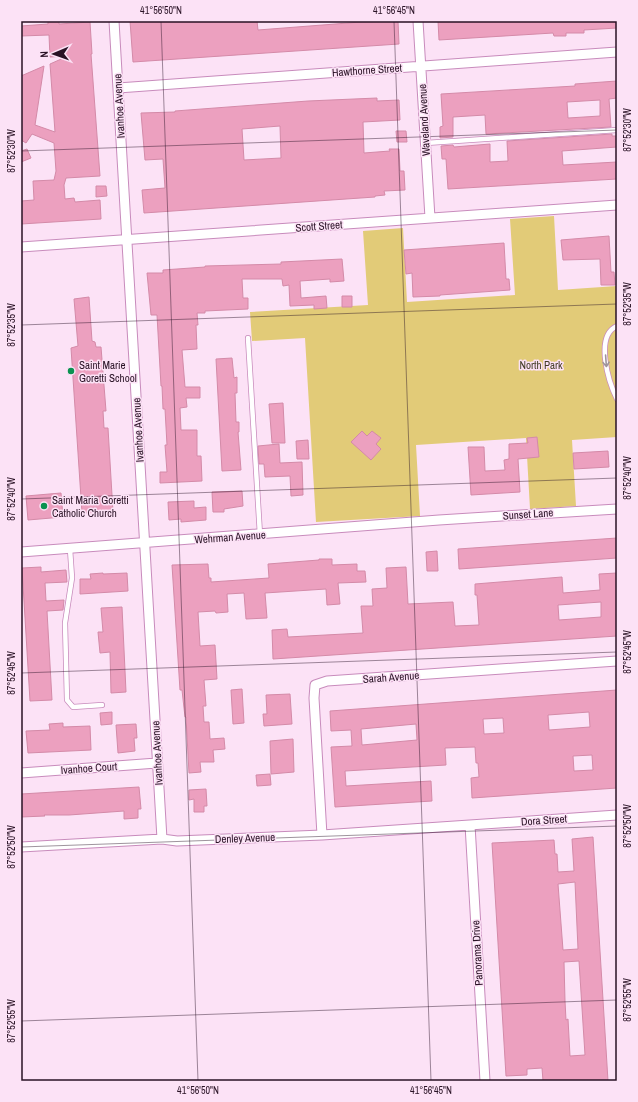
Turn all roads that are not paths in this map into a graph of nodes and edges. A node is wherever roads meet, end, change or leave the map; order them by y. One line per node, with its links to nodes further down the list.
1 (114, 21): 5 (street, Ivanhoe Avenue)
2 (418, 21): 4 (street, Waveland Avenue)
3 (617, 52): 4 (street, Hawthorne Street)
4 (421, 67): 5 (street, Hawthorne Street); 7 (street, Waveland Avenue)
5 (118, 88): 10 (street, Ivanhoe Avenue)
6 (617, 130): 7 (lane)
7 (426, 143): 9 (street, Waveland Avenue)
8 (617, 205): 9 (street, Scott Street)
9 (430, 218): 10 (street, Scott Street)
10 (126, 239): 11 (street, Scott Street); 18 (street, Ivanhoe Avenue)
11 (21, 247)
12 (617, 326): 14 (lane, one-way to 14)
13 (248, 338): 17 (lane)
14 (617, 398)
15 (617, 509): 16 (street, Sunset Lane)
16 (439, 520): 17 (street, Wehrman Avenue)
17 (260, 534): 18 (street, Wehrman Avenue)
18 (144, 543): 19 (street, Wehrman Avenue); 23 (street, Ivanhoe Avenue)
19 (70, 548): 20 (street, Wehrman Avenue); 22 (lane)
20 (21, 552)
21 (617, 661): 27 (street, Sarah Avenue)
22 (102, 705)
23 (157, 763): 24 (street, Ivanhoe Court); 28 (street, Ivanhoe Avenue)
24 (21, 773)
25 (617, 815): 26 (street, Dora Street)
26 (470, 825): 27 (street, Denley Avenue); 30 (street, Panorama Drive)
27 (322, 835): 28 (street, Denley Avenue)
28 (162, 839): 29 (street, Denley Avenue)
29 (21, 848)
30 (485, 1081)

